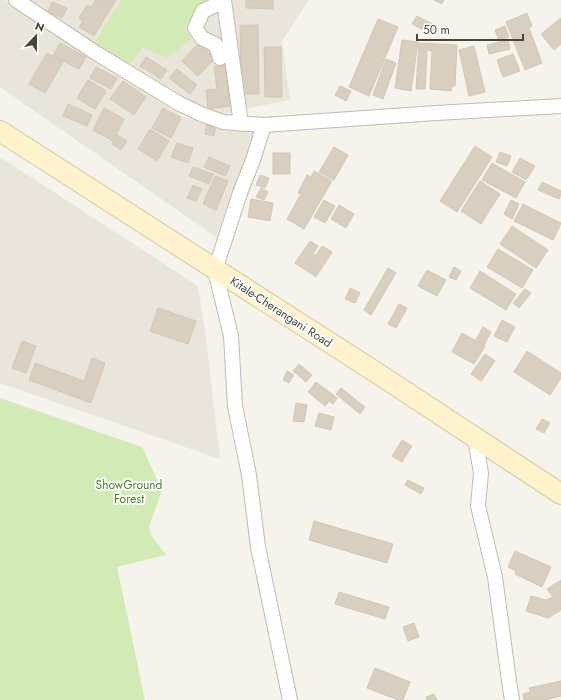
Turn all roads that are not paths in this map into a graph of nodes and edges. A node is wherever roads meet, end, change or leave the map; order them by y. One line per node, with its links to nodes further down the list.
1 (16, 0): 5 (street)
2 (224, 0): 3 (street); 5 (street)
3 (220, 58)
4 (561, 106): 6 (street)
5 (241, 124): 6 (street)
6 (264, 125): 8 (street)
7 (0, 131): 8 (main road, Kitale-Cherangani Road)
8 (215, 270): 9 (main road, Kitale-Cherangani Road); 11 (street)
9 (475, 438): 10 (main road, Kitale-Cherangani Road); 12 (street)
10 (561, 494)
11 (290, 700)
12 (512, 700)

